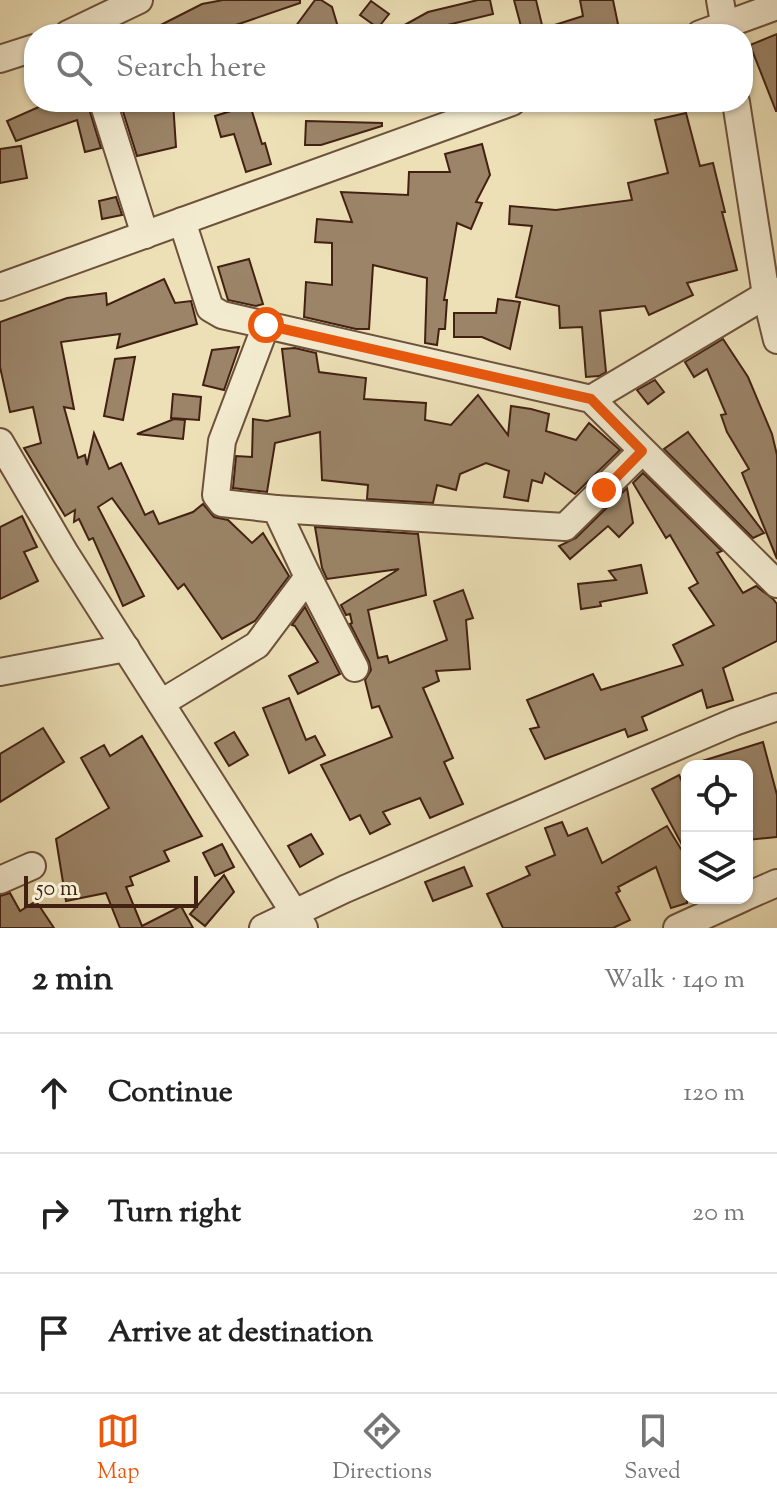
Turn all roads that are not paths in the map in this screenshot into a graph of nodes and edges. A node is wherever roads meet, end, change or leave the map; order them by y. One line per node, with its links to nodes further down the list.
1 (139, 0): 4 (street)
2 (777, 6): 3 (street)
3 (717, 23)
4 (92, 24)
5 (24, 51): 6 (street)
6 (0, 59)
7 (106, 112): 11 (street)
8 (484, 112): 10 (street)
9 (738, 112): 13 (street)
10 (182, 221): 11 (street); 14 (street)
11 (145, 235): 12 (street)
12 (0, 287)
13 (771, 293): 15 (street); 16 (street)
14 (266, 325): 16 (street); 19 (street)
15 (777, 340)
16 (591, 399): 18 (street)
17 (0, 442): 22 (street)
18 (642, 451): 19 (street); 21 (street)
19 (276, 509): 20 (street)
20 (308, 577): 23 (street); 25 (street)
21 (777, 584)
22 (126, 648): 24 (street); 25 (street)
23 (355, 668)
24 (0, 672)
25 (161, 703): 30 (street)
26 (777, 707): 30 (street)
27 (32, 866): 28 (street)
28 (0, 880)
29 (762, 895): 32 (street)
30 (299, 921): 31 (street)
31 (263, 928)
32 (677, 928)

